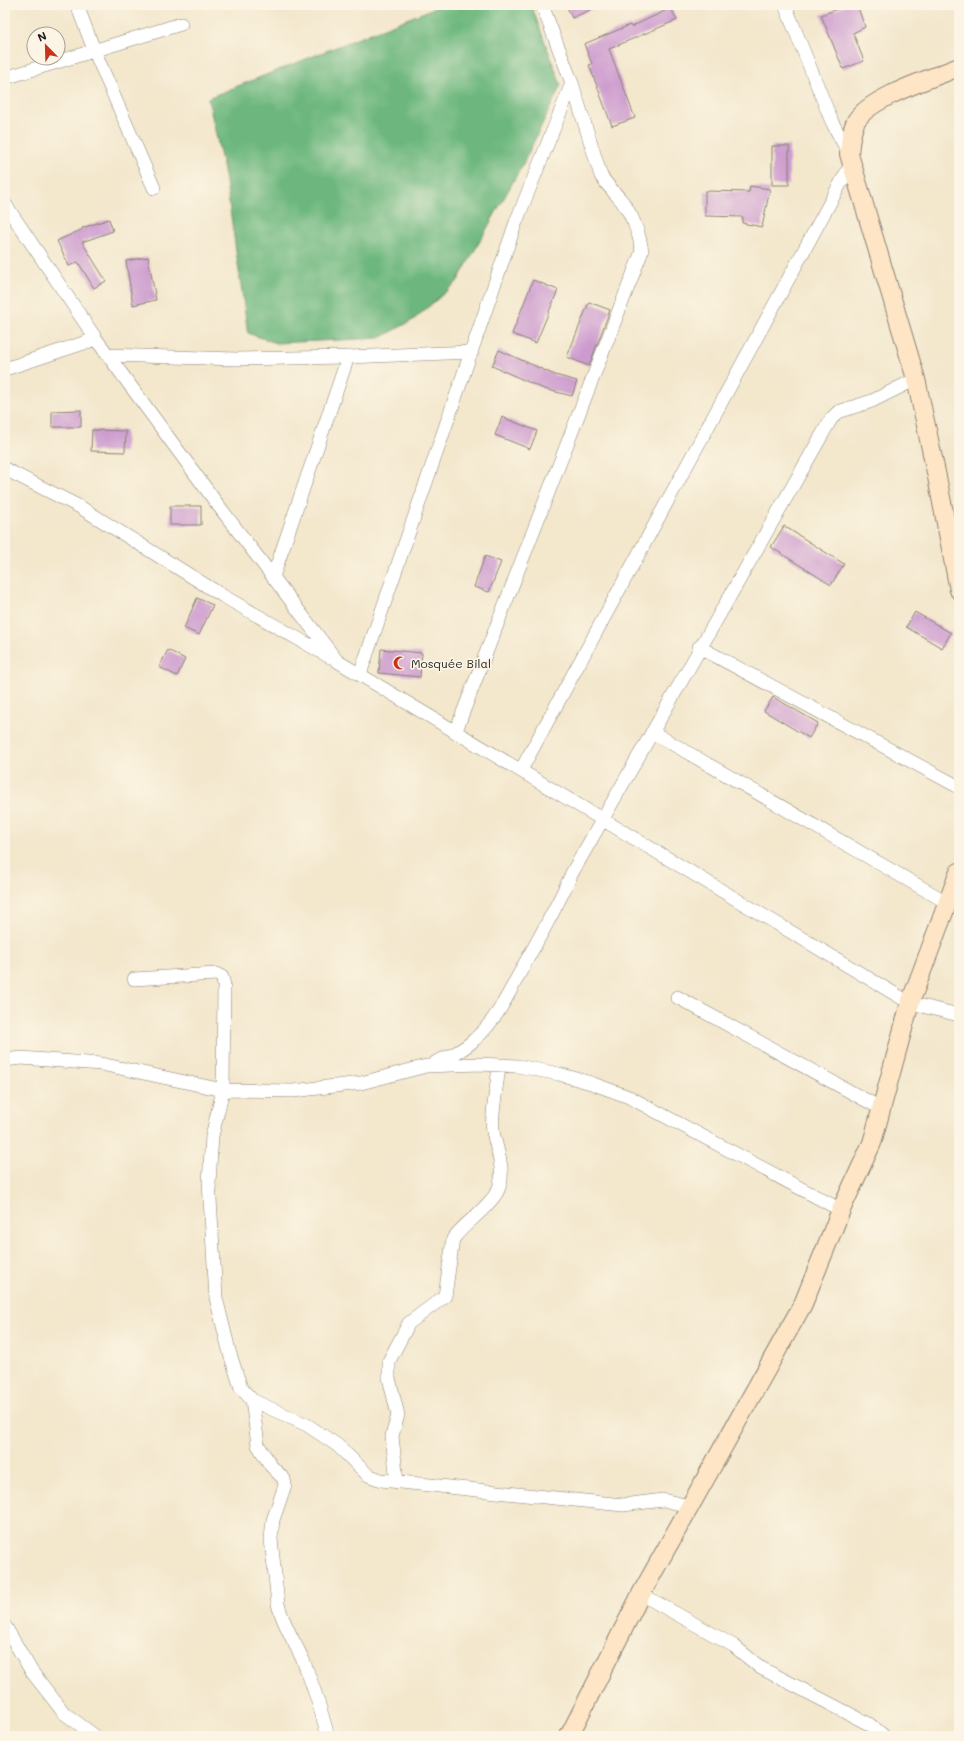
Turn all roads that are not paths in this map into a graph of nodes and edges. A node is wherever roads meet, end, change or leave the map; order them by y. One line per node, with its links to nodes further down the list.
1 (77, 5): 5 (street)
2 (542, 5): 8 (street)
3 (785, 5): 9 (street)
4 (181, 24): 5 (street)
5 (94, 50): 7 (street); 10 (street)
6 (959, 67): 9 (main road)
7 (5, 78)
8 (572, 83): 13 (street); 25 (street)
9 (850, 159): 17 (main road); 26 (street)
10 (154, 188)
11 (5, 204): 12 (street)
12 (96, 339): 14 (street); 16 (street)
13 (472, 352): 15 (street); 23 (street)
14 (108, 355): 15 (street); 19 (street)
15 (348, 357): 19 (street)
16 (5, 369)
17 (916, 379): 20 (main road); 21 (street)
18 (5, 468): 22 (street)
19 (273, 578): 22 (street)
20 (958, 582)
21 (699, 647): 24 (street); 27 (street)
22 (337, 660): 23 (street)
23 (360, 674): 25 (street)
24 (652, 732): 28 (street); 30 (street)
25 (455, 733): 26 (street)
26 (521, 770): 28 (street)
27 (959, 787)
28 (602, 821): 33 (street); 37 (street)
29 (959, 872): 30 (main road)
30 (948, 903): 33 (main road)
31 (134, 979): 38 (street)
32 (677, 997): 39 (street)
33 (910, 1003): 34 (street); 39 (main road)
34 (959, 1015)
35 (5, 1060): 38 (street)
36 (499, 1065): 37 (street); 40 (street); 42 (street)
37 (426, 1066): 38 (street)
38 (223, 1090): 41 (street)
39 (882, 1109): 40 (main road)
40 (841, 1210): 43 (main road)
41 (252, 1400): 42 (street); 47 (street)
42 (398, 1482): 43 (street)
43 (689, 1506): 44 (main road)
44 (642, 1594): 48 (main road); 49 (street)
45 (5, 1626): 46 (street)
46 (95, 1736)
47 (328, 1736)
48 (569, 1736)
49 (884, 1736)

